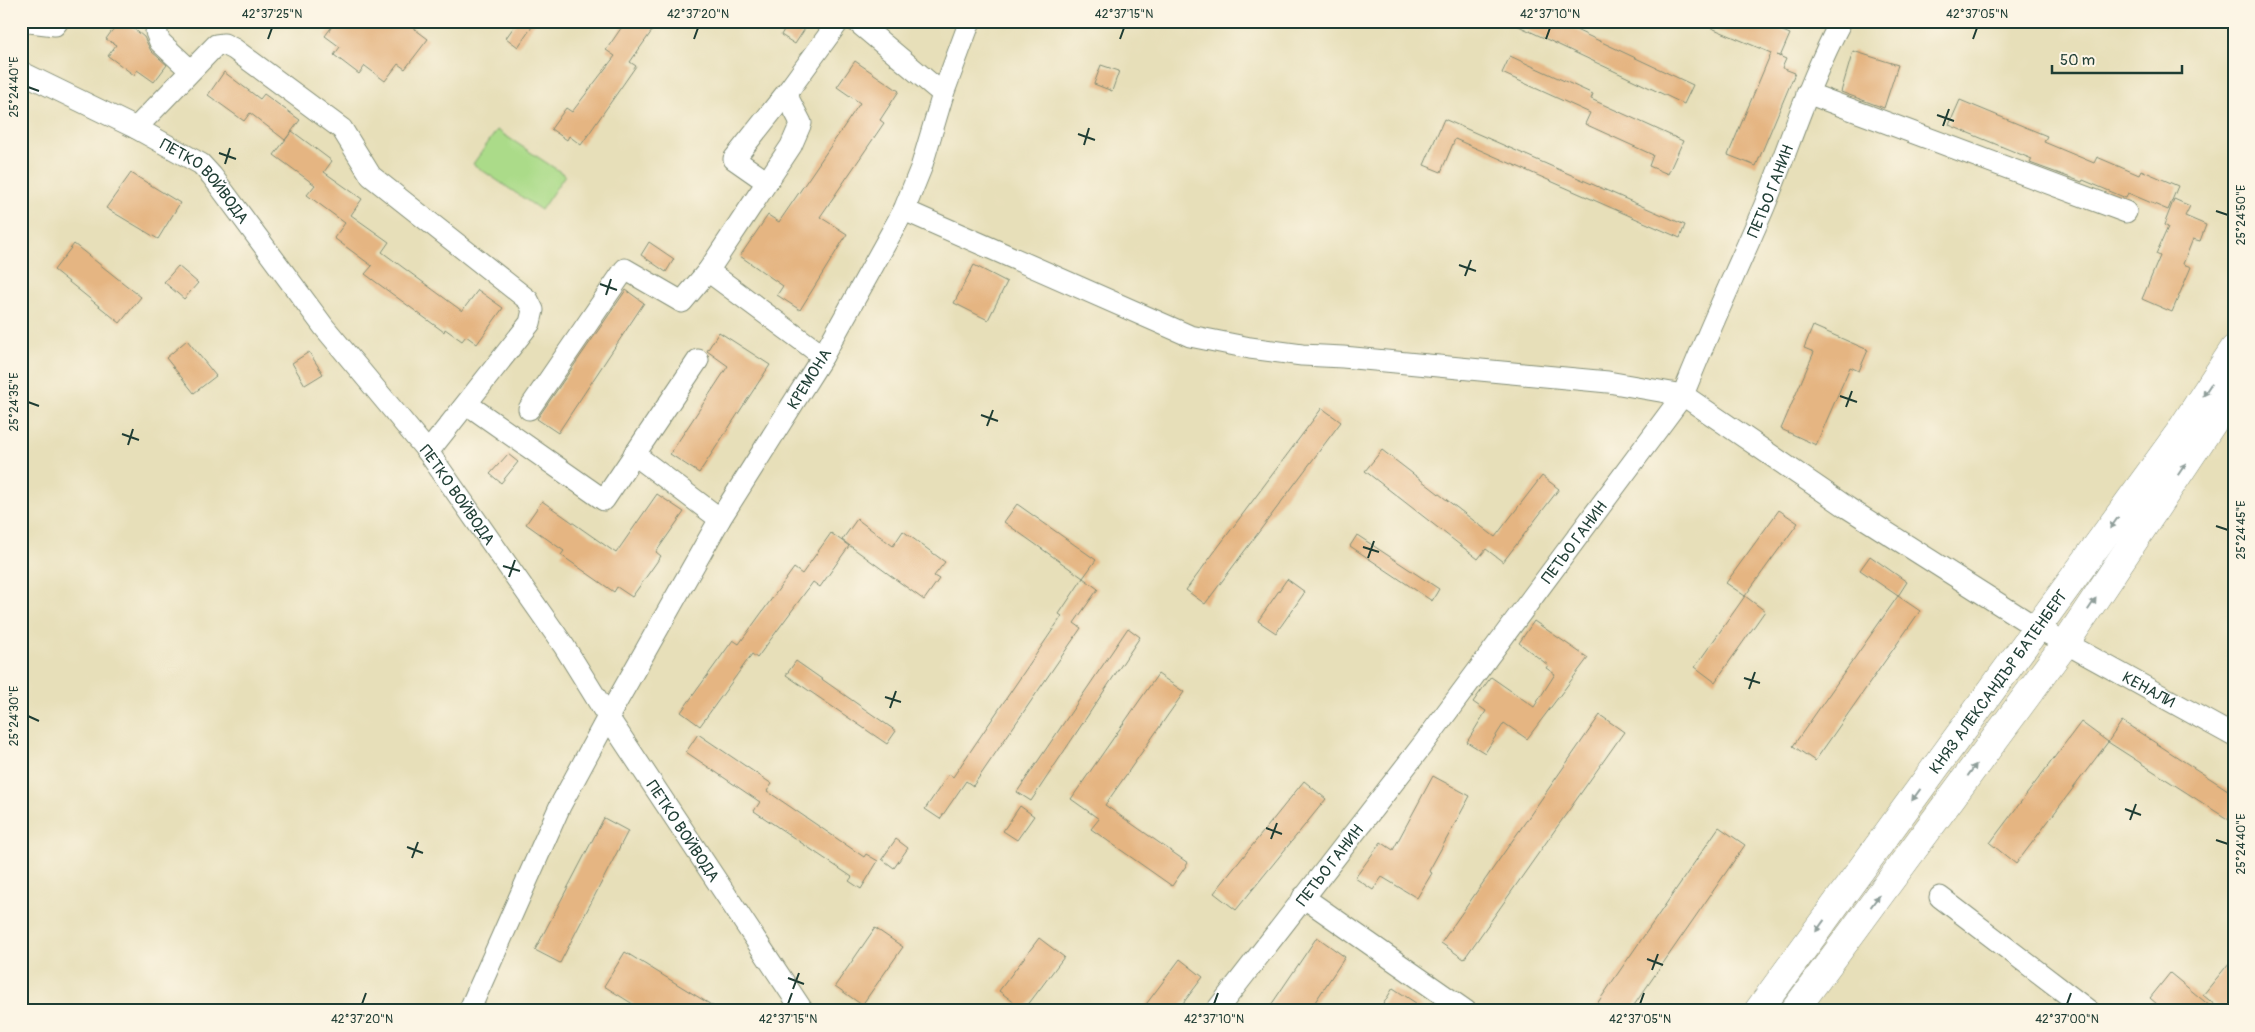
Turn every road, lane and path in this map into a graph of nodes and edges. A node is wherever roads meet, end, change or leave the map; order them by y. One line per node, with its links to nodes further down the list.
1 (21, 21): 2 (street)
2 (58, 21)
3 (160, 21): 8 (street)
4 (840, 21): 10 (street)
5 (856, 21): 12 (street)
6 (970, 21): 12 (street, КРЕМОНА)
7 (1841, 21): 11 (street, ПЕТЬО ГАНИН)
8 (190, 70): 13 (street); 23 (street)
9 (21, 72): 13 (street, ПЕТКО ВОЙВОДА)
10 (788, 91): 14 (street); 14 (street)
11 (1807, 93): 16 (street); 22 (street, ПЕТЬО ГАНИН)
12 (944, 94): 15 (street, КРЕМОНА)
13 (136, 128): 25 (street, ПЕТКО ВОЙВОДА)
14 (767, 182): 17 (street)
15 (904, 210): 19 (street, КРЕМОНА); 22 (street)
16 (2126, 212)
17 (708, 271): 19 (street); 24 (street)
18 (2234, 349): 28 (main road, КНЯЗ АЛЕКСАНДЪР БАТЕНБЕРГ, one-way to 28)
19 (823, 356): 27 (street, КРЕМОНА)
20 (698, 360): 26 (street)
21 (2234, 391): 29 (main road, КНЯЗ АЛЕКСАНДЪР БАТЕНБЕРГ, one-way to 21)
22 (1683, 395): 28 (street, КЕНАЛИ); 33 (street, ПЕТЬО ГАНИН)
23 (467, 404): 25 (street); 26 (street)
24 (529, 409)
25 (428, 452): 30 (street, ПЕТКО ВОЙВОДА)
26 (634, 454): 27 (street)
27 (720, 519): 30 (street, КРЕМОНА)
28 (2038, 629): 29 (street, КЕНАЛИ); 38 (main road, КНЯЗ АЛЕКСАНДЪР БАТЕНБЕРГ, one-way to 38)
29 (2065, 644): 31 (street, КЕНАЛИ); 39 (main road, КНЯЗ АЛЕКСАНДЪР БАТЕНБЕРГ, one-way to 29)
30 (608, 718): 34 (street, КРЕМОНА); 35 (street, ПЕТКО ВОЙВОДА)
31 (2234, 736)
32 (1940, 897): 40 (street)
33 (1303, 898): 36 (street, ПЕТЬО ГАНИН); 37 (street)
34 (470, 1006)
35 (803, 1011)
36 (1216, 1011)
37 (1466, 1011)
38 (1758, 1011)
39 (1794, 1011)
40 (2089, 1011)

